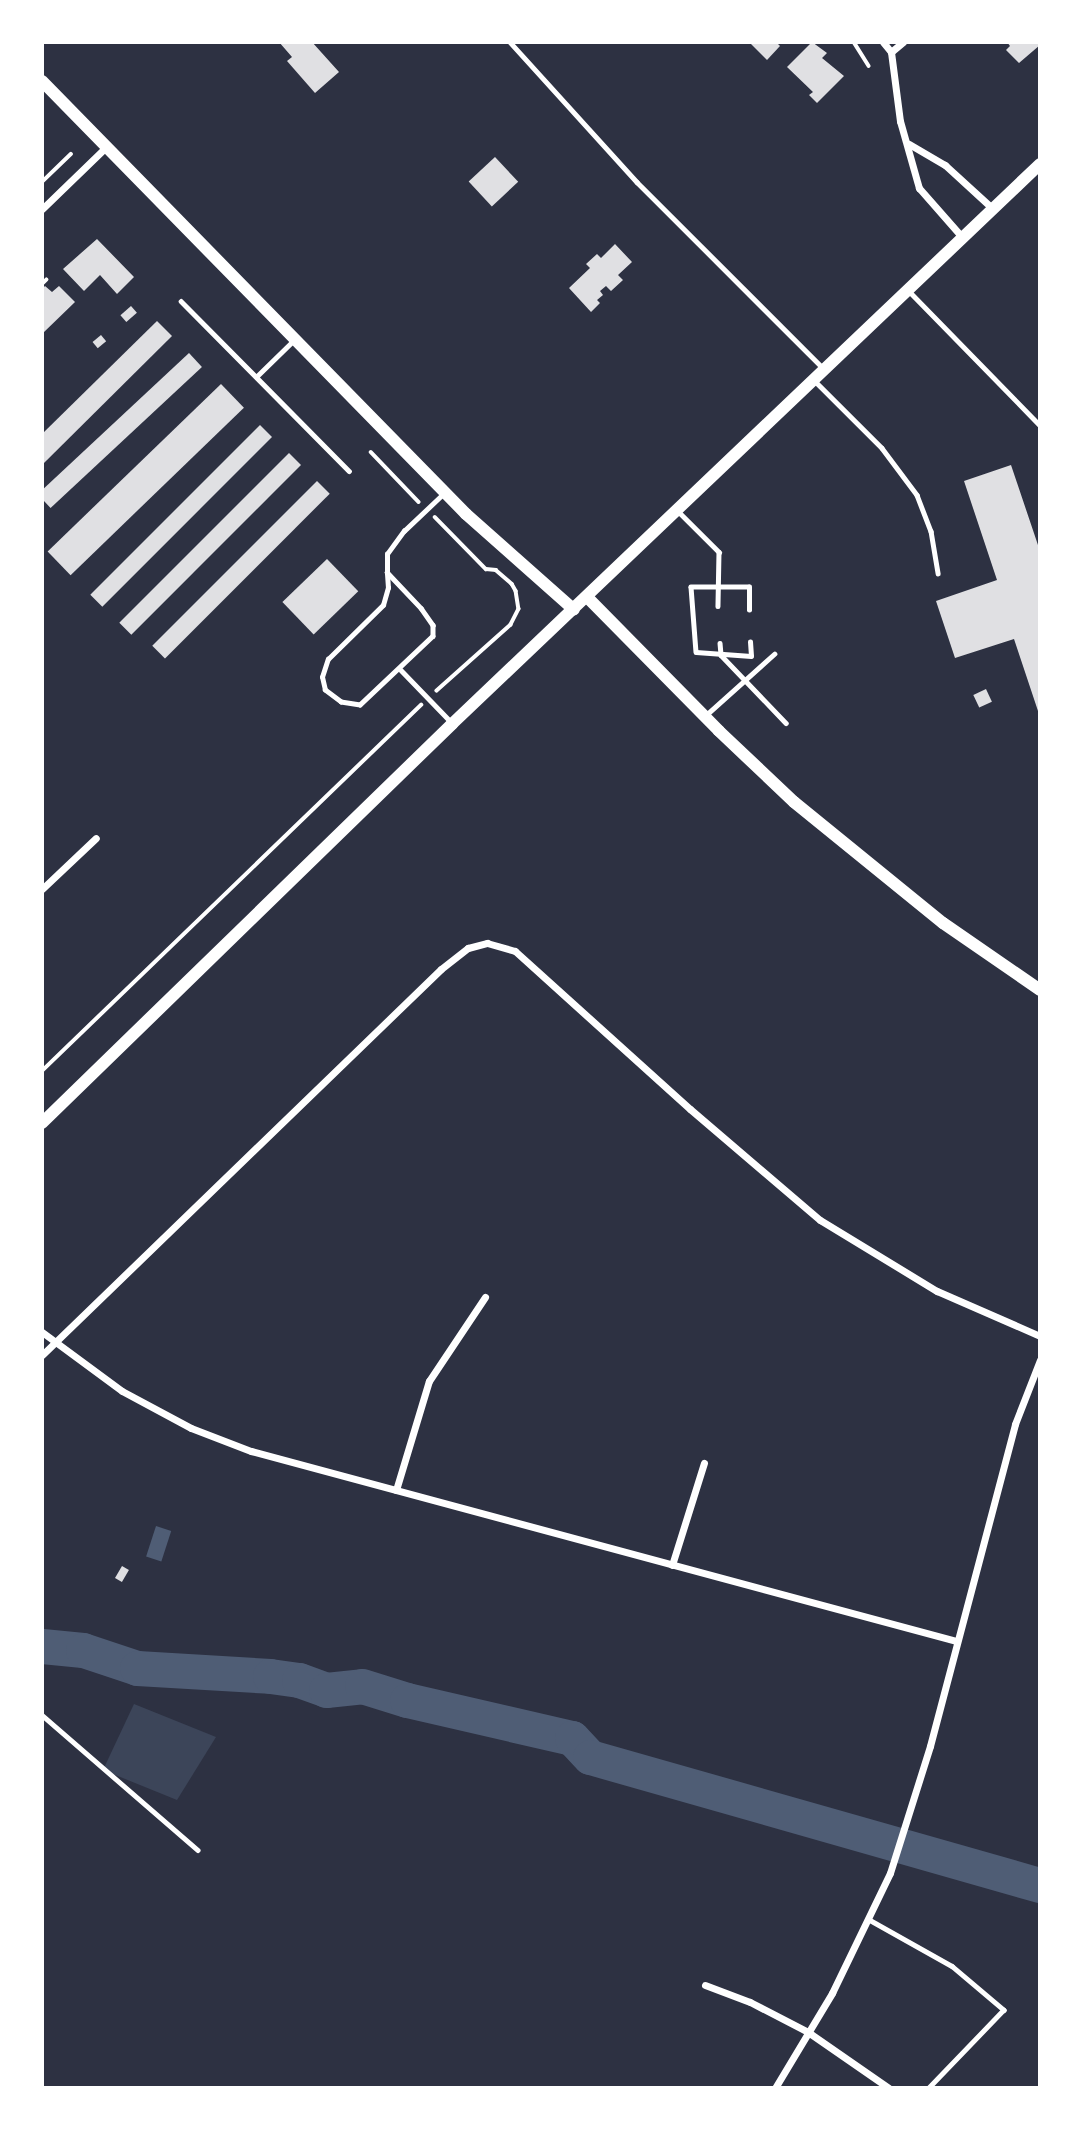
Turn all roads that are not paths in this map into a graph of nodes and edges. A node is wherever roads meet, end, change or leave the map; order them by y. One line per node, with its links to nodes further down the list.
1 (510, 42): 15 (lane)
2 (883, 42): 4 (street)
3 (903, 42): 4 (street)
4 (891, 52): 6 (street)
5 (42, 81): 7 (street)
6 (909, 144): 10 (street); 11 (street)
7 (107, 146): 9 (street); 14 (street)
8 (1040, 164): 10 (street)
9 (42, 209)
10 (993, 209): 11 (street)
11 (963, 238): 12 (street)
12 (909, 291): 15 (street); 18 (lane)
13 (181, 301): 16 (lane)
14 (296, 339): 16 (lane); 20 (street)
15 (826, 371): 17 (street)
16 (256, 377): 19 (lane)
17 (815, 381): 21 (street); 23 (lane)
18 (1040, 425)
19 (349, 471)
20 (444, 492): 22 (lane); 27 (street)
21 (678, 511): 24 (lane); 25 (street)
22 (387, 572): 33 (lane); 33 (lane)
23 (938, 573)
24 (717, 587): 26 (lane); 28 (lane); 32 (lane)
25 (587, 597): 27 (street); 35 (street)
26 (718, 606)
27 (574, 610): 37 (street)
28 (749, 610)
29 (750, 642): 32 (lane)
30 (720, 643): 32 (lane)
31 (774, 654): 34 (lane)
32 (721, 655): 34 (lane)
33 (401, 670): 37 (lane)
34 (745, 680): 35 (lane); 36 (lane)
35 (705, 717): 40 (street)
36 (786, 723)
37 (452, 724): 41 (street)
38 (96, 838): 39 (street)
39 (42, 889)
40 (1040, 990)
41 (42, 1123)
42 (485, 1297): 49 (street)
43 (42, 1332): 45 (street)
44 (1040, 1336): 45 (street)
45 (55, 1343): 46 (street); 49 (street)
46 (42, 1355)
47 (1040, 1360): 51 (street)
48 (704, 1463): 50 (street)
49 (396, 1490): 50 (street)
50 (672, 1565): 51 (street)
51 (956, 1641): 54 (street)
52 (42, 1715): 53 (lane)
53 (198, 1850)
54 (870, 1920): 56 (street); 59 (lane)
55 (705, 1985): 56 (street)
56 (808, 2032): 57 (street); 58 (street)
57 (775, 2088)
58 (888, 2088)
59 (929, 2088)

